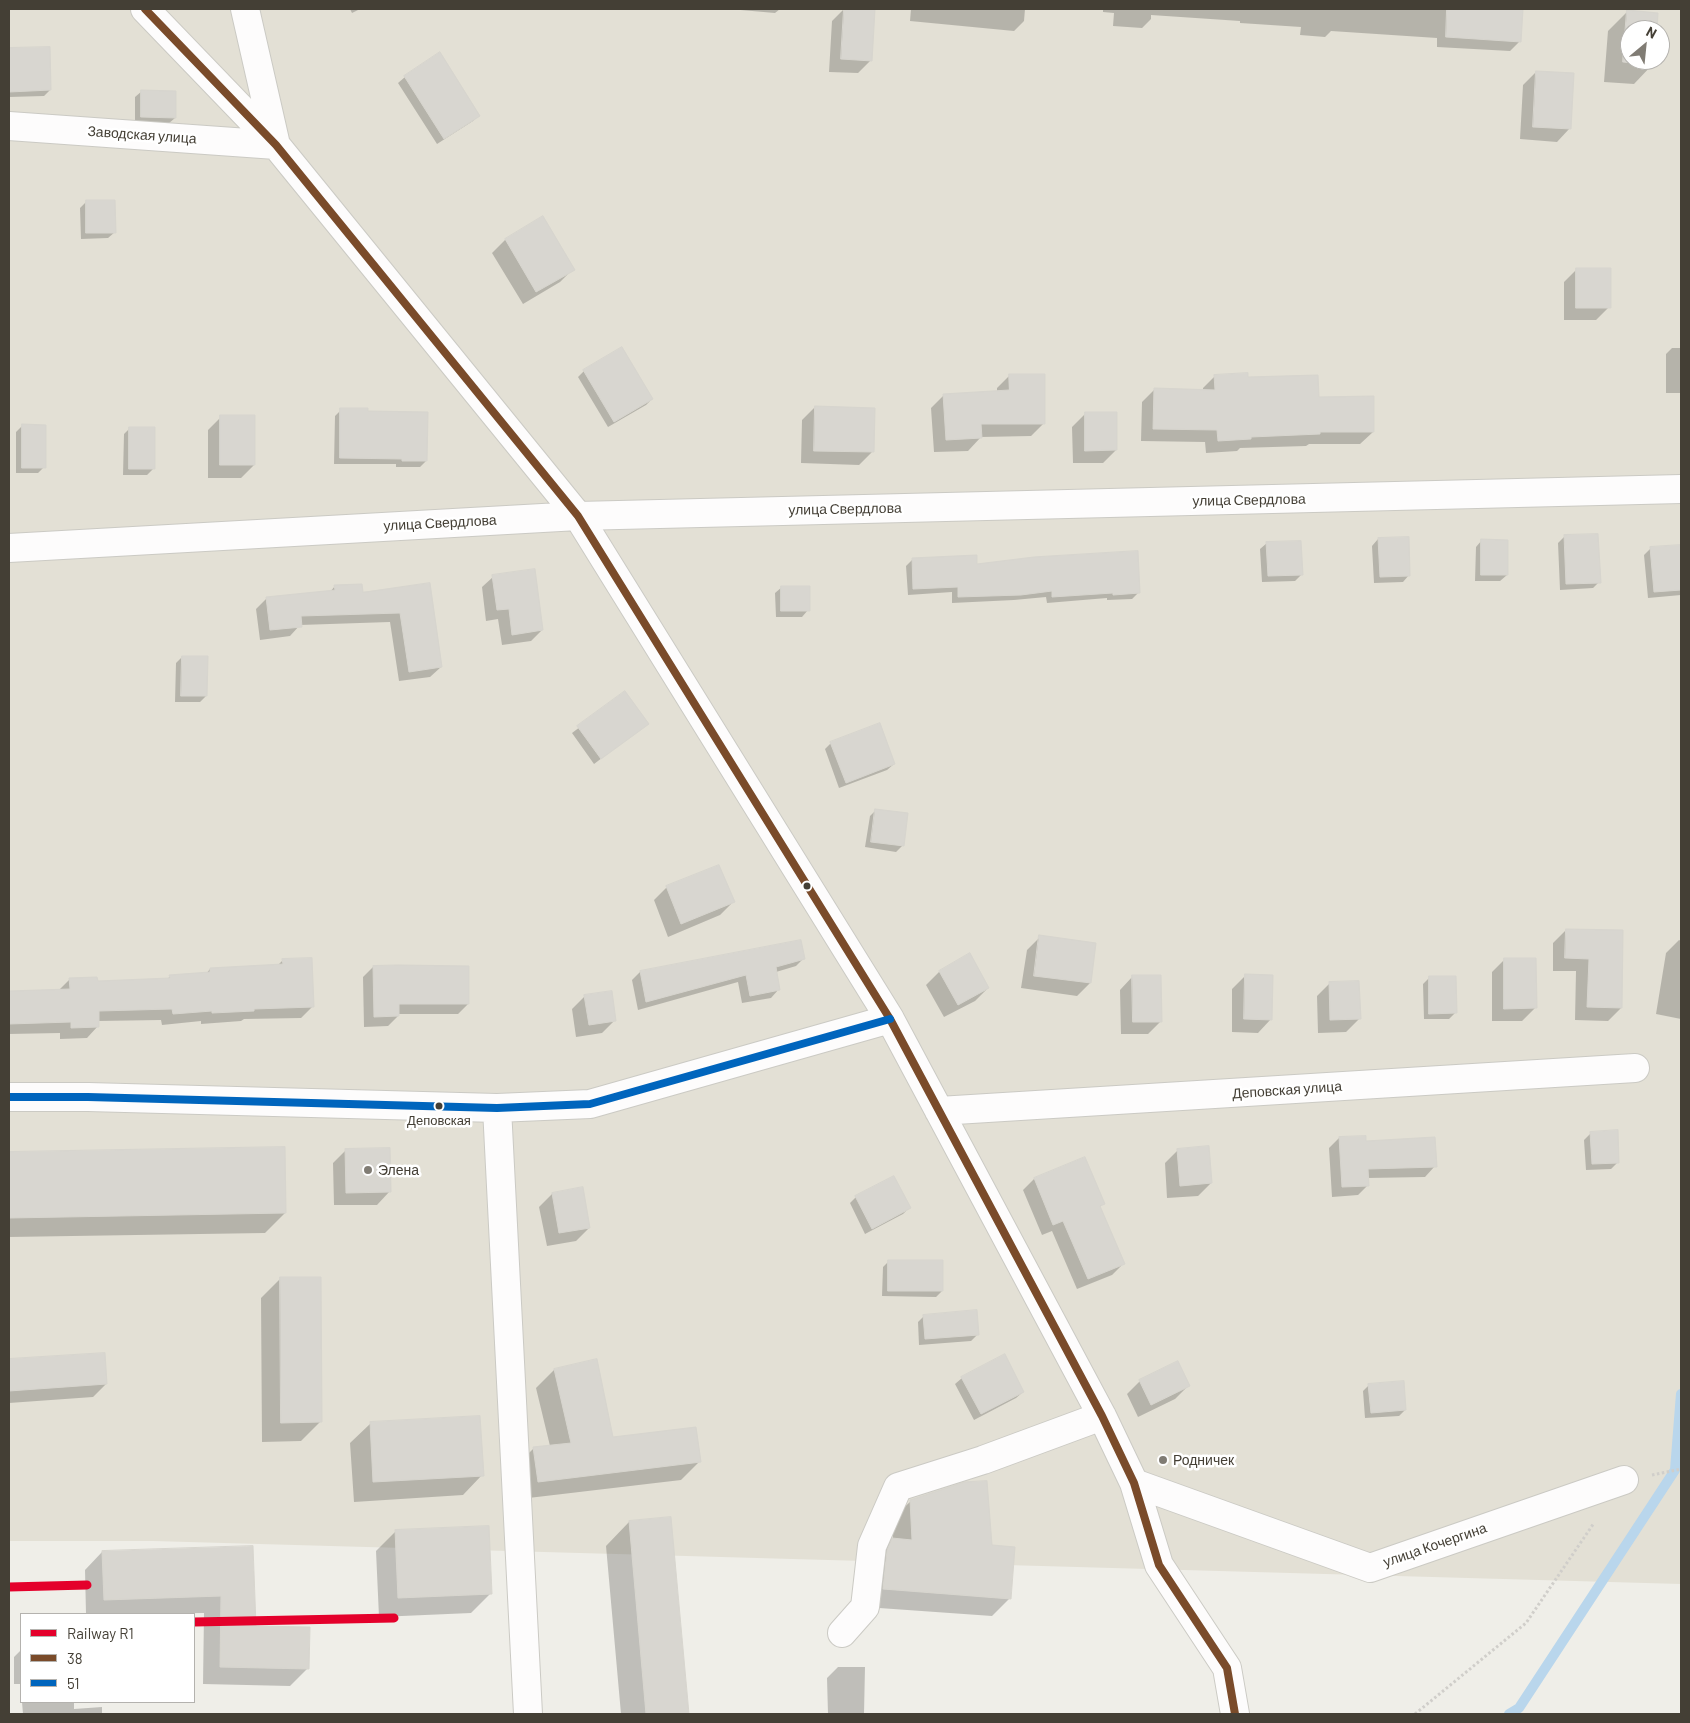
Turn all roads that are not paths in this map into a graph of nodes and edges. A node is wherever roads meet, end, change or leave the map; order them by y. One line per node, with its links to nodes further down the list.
1 (145, 9): 4 (street)
2 (245, 9): 4 (street)
3 (9, 126): 4 (street, Заводская улица)
4 (276, 145): 6 (street)
5 (1681, 489): 6 (street, улица Свердлова)
6 (578, 516): 7 (street, улица Свердлова); 8 (street)
7 (9, 548)
8 (890, 1019): 11 (street); 12 (street)
9 (1635, 1068): 12 (street, Деповская улица)
10 (9, 1097): 11 (street)
11 (497, 1108): 17 (street)
12 (939, 1112): 13 (street)
13 (1102, 1416): 15 (street); 16 (street)
14 (1624, 1480): 15 (street, улица Кочергина)
15 (1134, 1483): 18 (street)
16 (842, 1633)
17 (528, 1714)
18 (1234, 1714)

